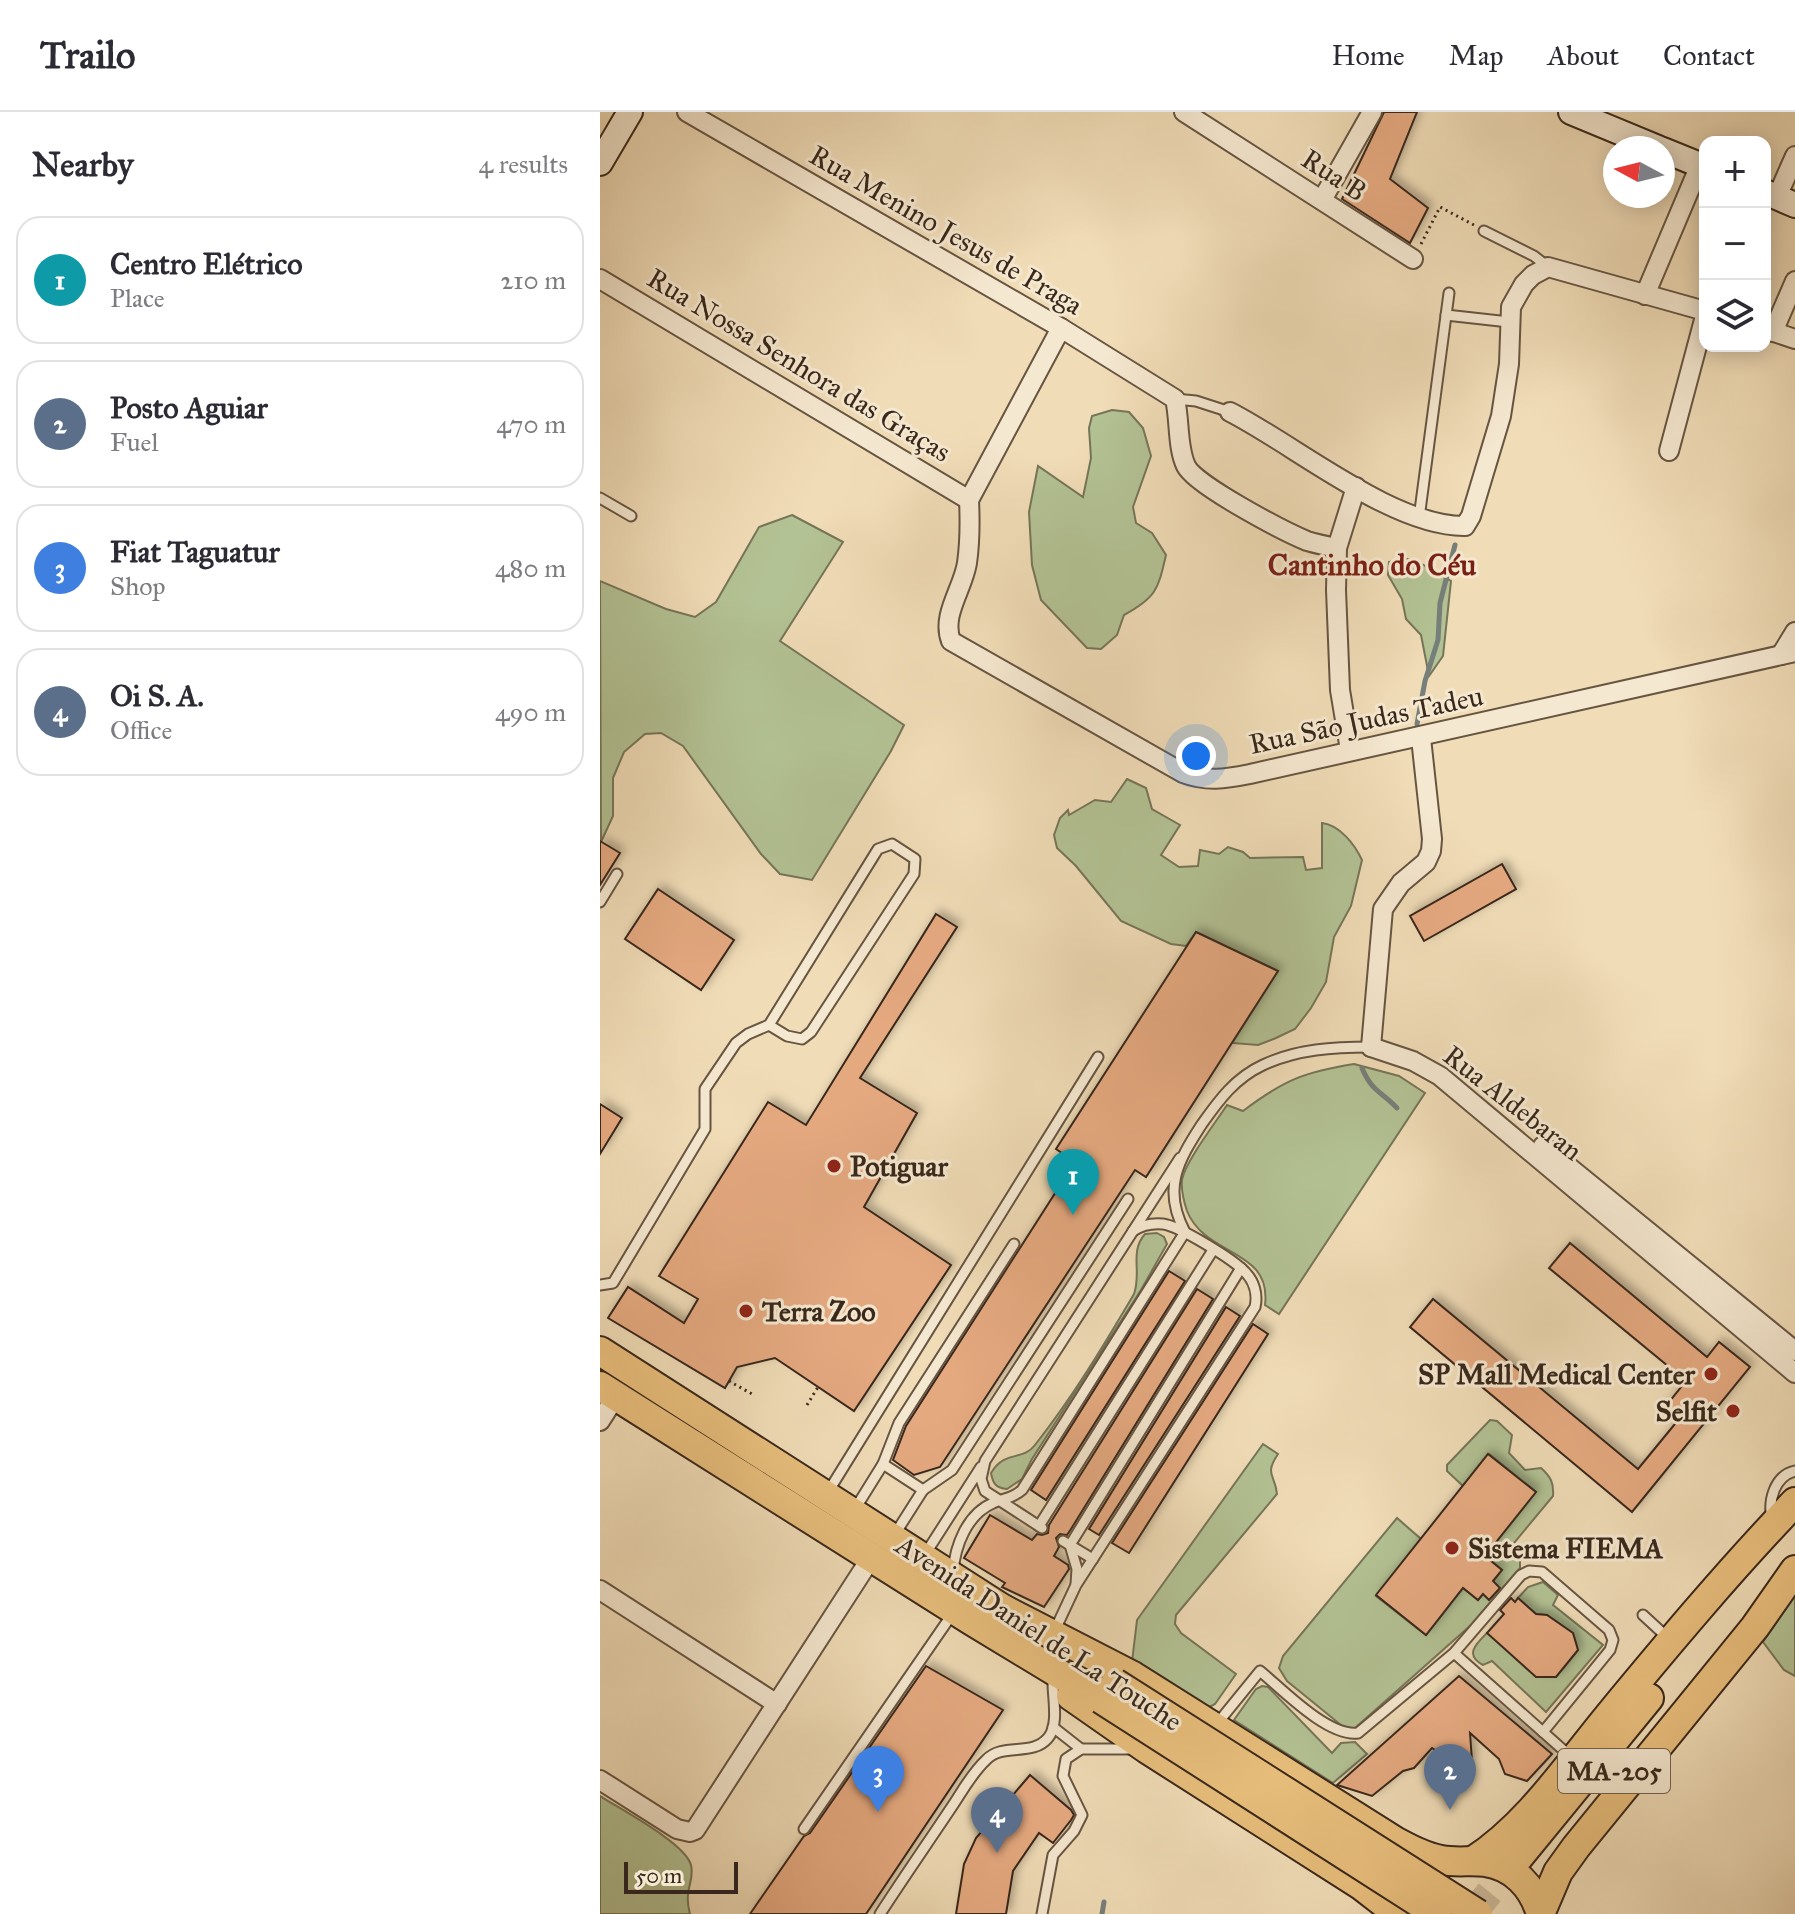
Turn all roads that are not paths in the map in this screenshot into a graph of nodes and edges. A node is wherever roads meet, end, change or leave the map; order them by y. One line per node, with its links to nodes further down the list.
1 (630, 112): 9 (street)
2 (687, 112): 25 (street, Rua Menino Jesus de Praga)
3 (1184, 112): 13 (street, Rua B)
4 (1372, 112): 13 (street)
5 (1571, 112): 6 (street)
6 (1629, 136)
7 (1675, 155): 10 (street)
8 (1795, 156): 12 (street)
9 (600, 163)
10 (1699, 164)
11 (1699, 175): 20 (street)
12 (1779, 198)
13 (1322, 200): 15 (street, Rua B)
14 (1484, 231): 16 (lane)
15 (1413, 259)
16 (1548, 267): 20 (street); 23 (street, Rua Menino Jesus de Praga)
17 (600, 279): 34 (street, Rua Nossa Senhora das Graças)
18 (1795, 281): 24 (street)
19 (1449, 293): 22 (lane)
20 (1645, 295): 21 (street)
21 (1699, 311)
22 (1446, 315): 23 (lane); 36 (lane)
23 (1509, 322): 36 (street, Rua Menino Jesus de Praga)
24 (1771, 327)
25 (1061, 328): 29 (street, Rua Menino Jesus de Praga); 34 (street)
26 (1771, 332): 28 (street)
27 (1699, 336): 31 (street)
28 (1795, 339)
29 (1175, 399): 30 (lane, Rua Menino Jesus de Praga); 37 (street)
30 (1230, 412): 32 (street, Rua Menino Jesus de Praga)
31 (1669, 451)
32 (1356, 487): 36 (street, Rua Menino Jesus de Praga); 37 (street)
33 (600, 498): 35 (lane)
34 (969, 500): 41 (street, Rua São Judas Tadeu)
35 (631, 516)
36 (1419, 518)
37 (1337, 548): 41 (street)
38 (1795, 632): 39 (street)
39 (1788, 654): 40 (street, Rua São Judas Tadeu)
40 (1421, 738): 41 (street, Rua São Judas Tadeu); 45 (street)
41 (1350, 750)
42 (617, 874): 43 (lane)
43 (600, 902)
44 (769, 1025): 44 (lane); 54 (lane)
45 (1371, 1047): 47 (lane); 56 (street, Rua Aldebaran); 57 (street, Rua Aldebaran)
46 (1098, 1057): 64 (lane)
47 (1180, 1158): 49 (lane); 50 (lane)
48 (1128, 1199): 63 (lane)
49 (1133, 1231): 50 (lane); 60 (lane)
50 (1185, 1232): 52 (lane); 65 (lane)
51 (1014, 1244): 61 (lane)
52 (1213, 1250): 53 (lane); 65 (lane)
53 (1241, 1268): 70 (lane); 74 (lane)
54 (600, 1285)
55 (600, 1351): 64 (main road, Avenida Daniel de La Touche)
56 (1795, 1351)
57 (1795, 1373)
58 (608, 1391): 59 (street); 73 (main road, Avenida Daniel de La Touche)
59 (600, 1421)
60 (985, 1461): 65 (lane); 71 (lane)
61 (883, 1464): 63 (lane); 67 (lane)
62 (1795, 1471): 68 (lane)
63 (923, 1490): 69 (lane)
64 (826, 1495): 67 (main road, Avenida Daniel de La Touche)
65 (999, 1501): 76 (lane)
66 (1795, 1502): 68 (main road)
67 (853, 1512): 69 (main road, Avenida Daniel de La Touche)
68 (1784, 1521): 72 (main road, MA-205); 83 (main road)
69 (893, 1537): 71 (main road, Avenida Daniel de La Touche)
70 (1066, 1543): 74 (lane); 77 (lane)
71 (923, 1556): 76 (main road, Avenida Daniel de La Touche)
72 (1795, 1557)
73 (871, 1558): 81 (main road, Avenida Daniel de La Touche); 87 (street)
74 (1093, 1559): 77 (lane)
75 (1795, 1570): 97 (main road)
76 (952, 1575): 79 (main road, Avenida Daniel de La Touche)
77 (1076, 1585): 82 (lane)
78 (600, 1590): 87 (street)
79 (1003, 1609): 82 (main road); 86 (main road, Avenida Daniel de La Touche)
80 (1643, 1615): 83 (lane)
81 (963, 1616): 85 (main road); 86 (main road, Avenida Daniel de La Touche); 95 (lane)
82 (1054, 1633): 88 (main road)
83 (1671, 1640): 93 (main road)
84 (1454, 1653): 88 (lane); 90 (lane); 90 (lane)
85 (1053, 1683): 89 (lane); 92 (main road)
86 (1108, 1691): 102 (main road, Avenida Daniel de La Touche, bridge); 103 (main road, Avenida Daniel de La Touche, bridge)
87 (777, 1704): 94 (street)
88 (1215, 1726): 96 (main road)
89 (1053, 1727): 91 (lane); 98 (lane)
90 (1543, 1732): 93 (lane)
91 (1081, 1749): 92 (lane); 99 (lane)
92 (1147, 1749): 100 (main road)
93 (1573, 1759): 96 (main road)
94 (600, 1780)
95 (804, 1829)
96 (1469, 1861): 97 (main road); 101 (main road)
97 (1541, 1913)
98 (880, 1914)
99 (1042, 1914)
100 (1398, 1914)
101 (1412, 1914)
102 (1437, 1914)
103 (1478, 1914)

